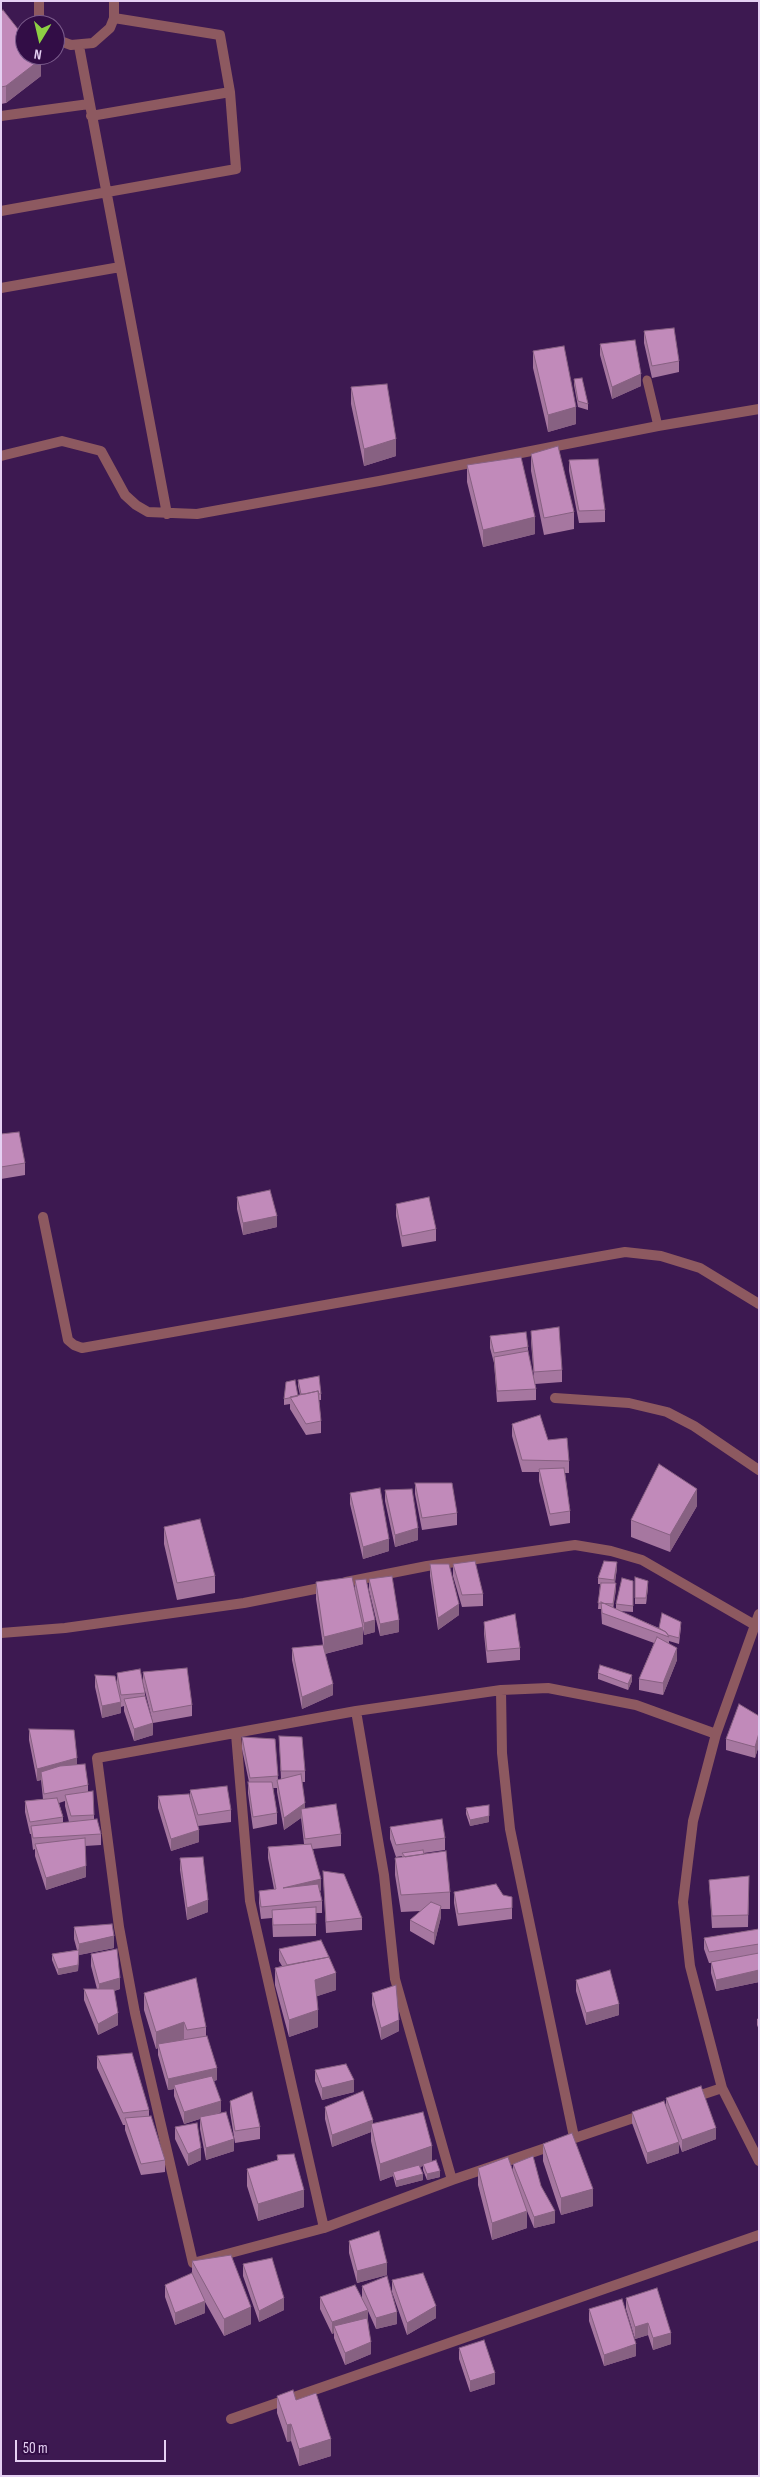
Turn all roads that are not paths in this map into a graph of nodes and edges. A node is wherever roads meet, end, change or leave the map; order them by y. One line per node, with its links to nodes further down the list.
1 (40, 1): 3 (street)
2 (114, 1): 4 (street)
3 (39, 15)
4 (114, 18): 6 (street); 7 (street)
5 (65, 44): 6 (street)
6 (79, 46): 8 (street)
7 (230, 92): 10 (street); 11 (street)
8 (89, 104): 9 (street); 10 (street)
9 (1, 116)
10 (91, 116): 11 (street)
11 (105, 192): 12 (street); 13 (street)
12 (1, 211)
13 (120, 267): 14 (street); 19 (street)
14 (1, 288)
15 (647, 380): 17 (lane)
16 (759, 409): 17 (street)
17 (658, 426): 19 (street)
18 (1, 456): 19 (street)
19 (167, 514)
20 (43, 1217): 21 (street)
21 (759, 1304)
22 (556, 1398): 23 (street)
23 (759, 1470)
24 (759, 1614): 25 (street)
25 (754, 1624): 26 (street); 30 (street)
26 (1, 1633)
27 (501, 1690): 28 (street); 30 (street); 34 (street)
28 (356, 1711): 29 (street); 36 (street)
29 (236, 1734): 37 (street); 37 (street)
30 (716, 1734): 31 (street)
31 (722, 2088): 32 (street); 35 (street)
32 (685, 2100)
33 (657, 2110): 34 (street)
34 (574, 2137): 36 (street)
35 (759, 2161)
36 (452, 2180): 37 (street)
37 (324, 2228)
38 (759, 2235): 39 (street)
39 (231, 2419)

